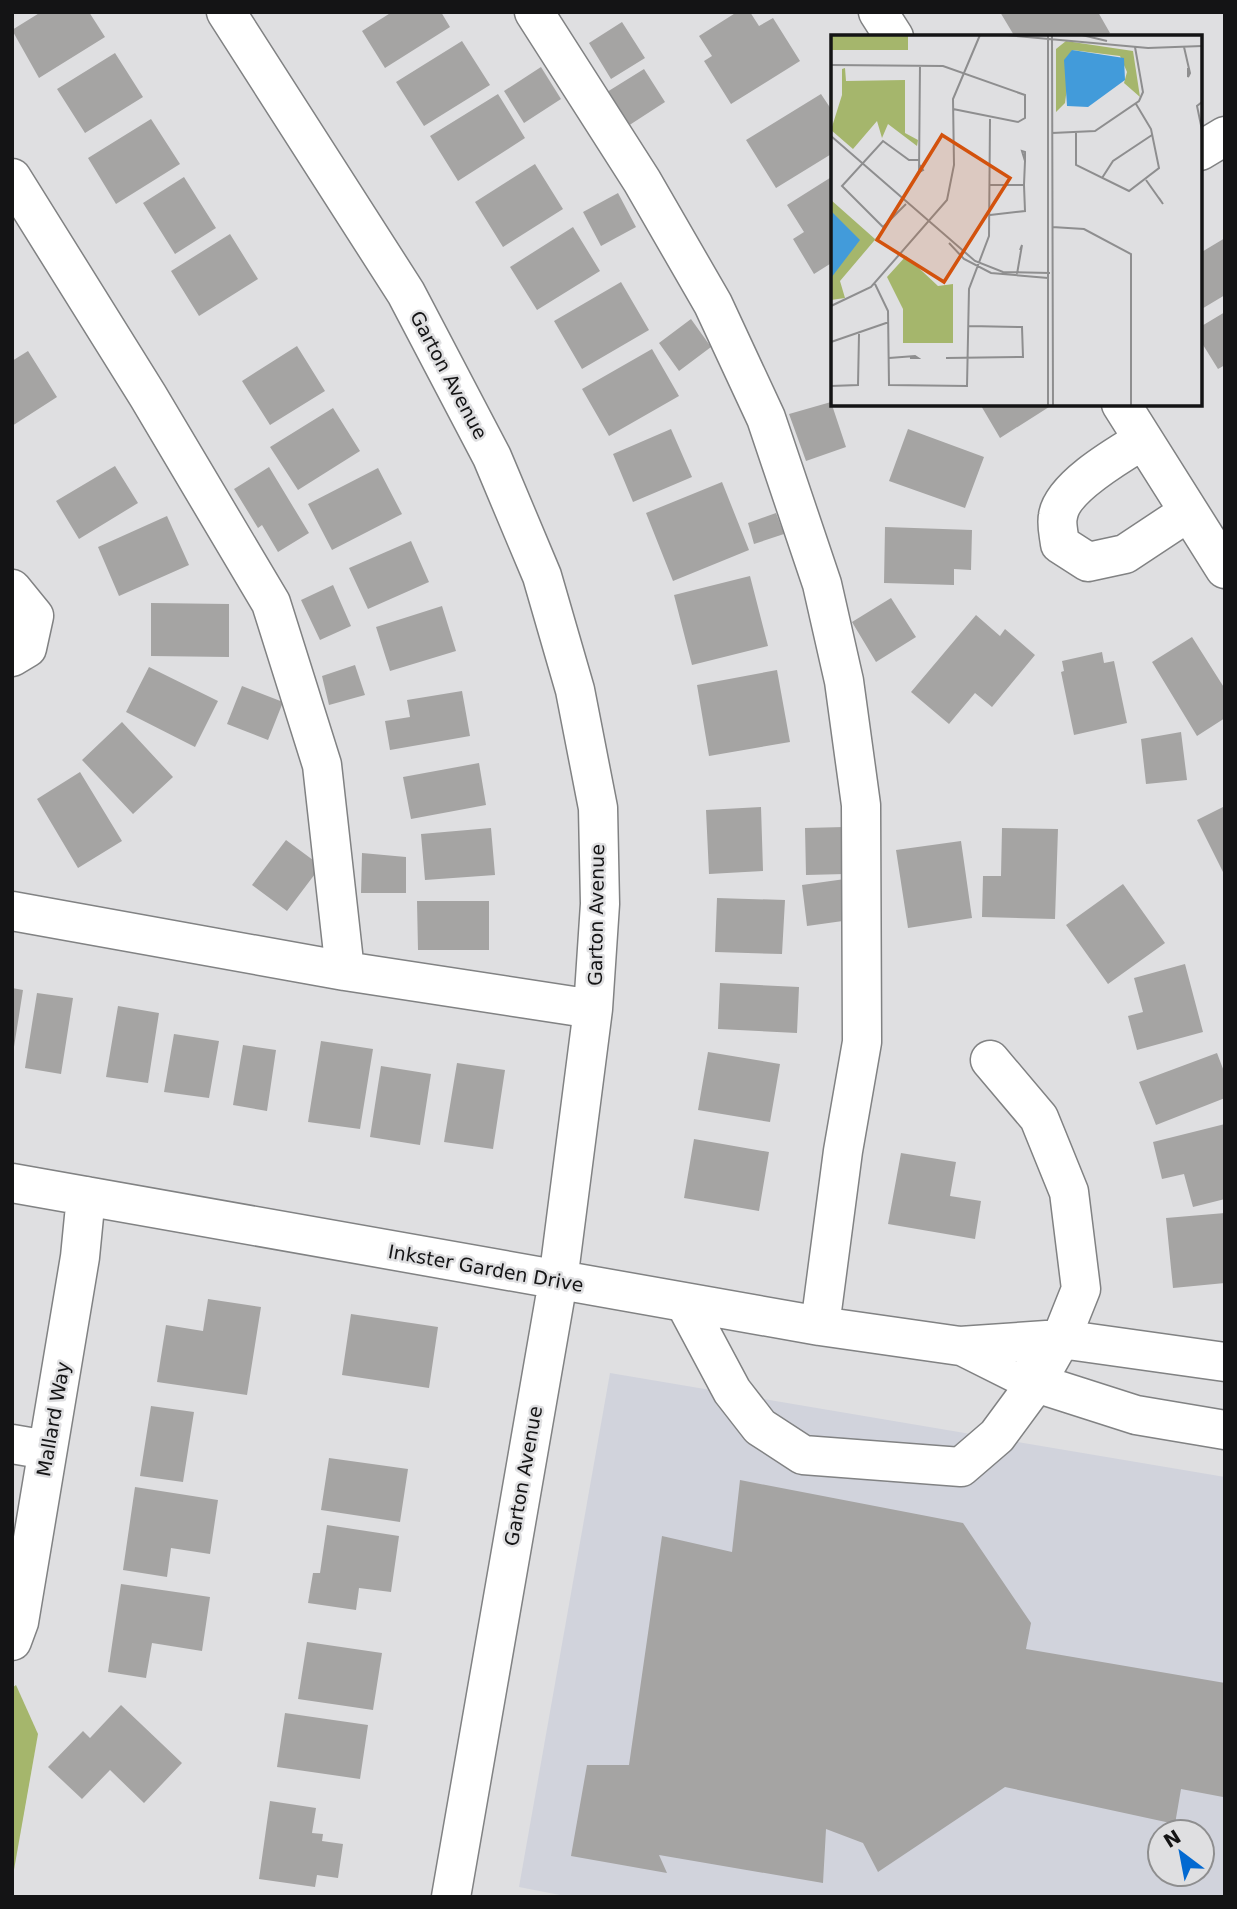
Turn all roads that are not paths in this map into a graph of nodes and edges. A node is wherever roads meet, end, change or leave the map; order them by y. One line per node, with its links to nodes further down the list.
1 (226, 12): 16 (street, Garton Avenue)
2 (534, 12): 22 (street)
3 (878, 12): 4 (street)
4 (893, 35)
5 (1225, 136): 6 (street)
6 (1202, 150)
7 (12, 178): 15 (street)
8 (1122, 406): 9 (street)
9 (1143, 440): 10 (street); 10 (street)
10 (1187, 513): 11 (street)
11 (1225, 569)
12 (12, 589): 13 (street)
13 (12, 657)
14 (12, 911): 15 (street)
15 (345, 971): 16 (street)
16 (593, 1009): 20 (street, Garton Avenue)
17 (990, 1060): 23 (street)
18 (12, 1183): 19 (street, Inkster Garden Drive)
19 (86, 1196): 20 (street, Inkster Garden Drive); 28 (street, Mallard Way)
20 (558, 1281): 21 (street, Inkster Garden Drive); 30 (street, Garton Avenue)
21 (685, 1303): 22 (street, Inkster Garden Drive); 26 (street)
22 (820, 1326): 24 (street, Inkster Garden Drive)
23 (1061, 1339): 24 (street, Inkster Garden Drive); 25 (street, Inkster Garden Drive); 26 (street)
24 (960, 1346): 26 (street, Inkster Garden Drive)
25 (1225, 1362)
26 (1036, 1383): 27 (street, Inkster Garden Drive)
27 (1225, 1430)
28 (30, 1447): 29 (street, Mallard Way)
29 (12, 1641)
30 (451, 1897)

